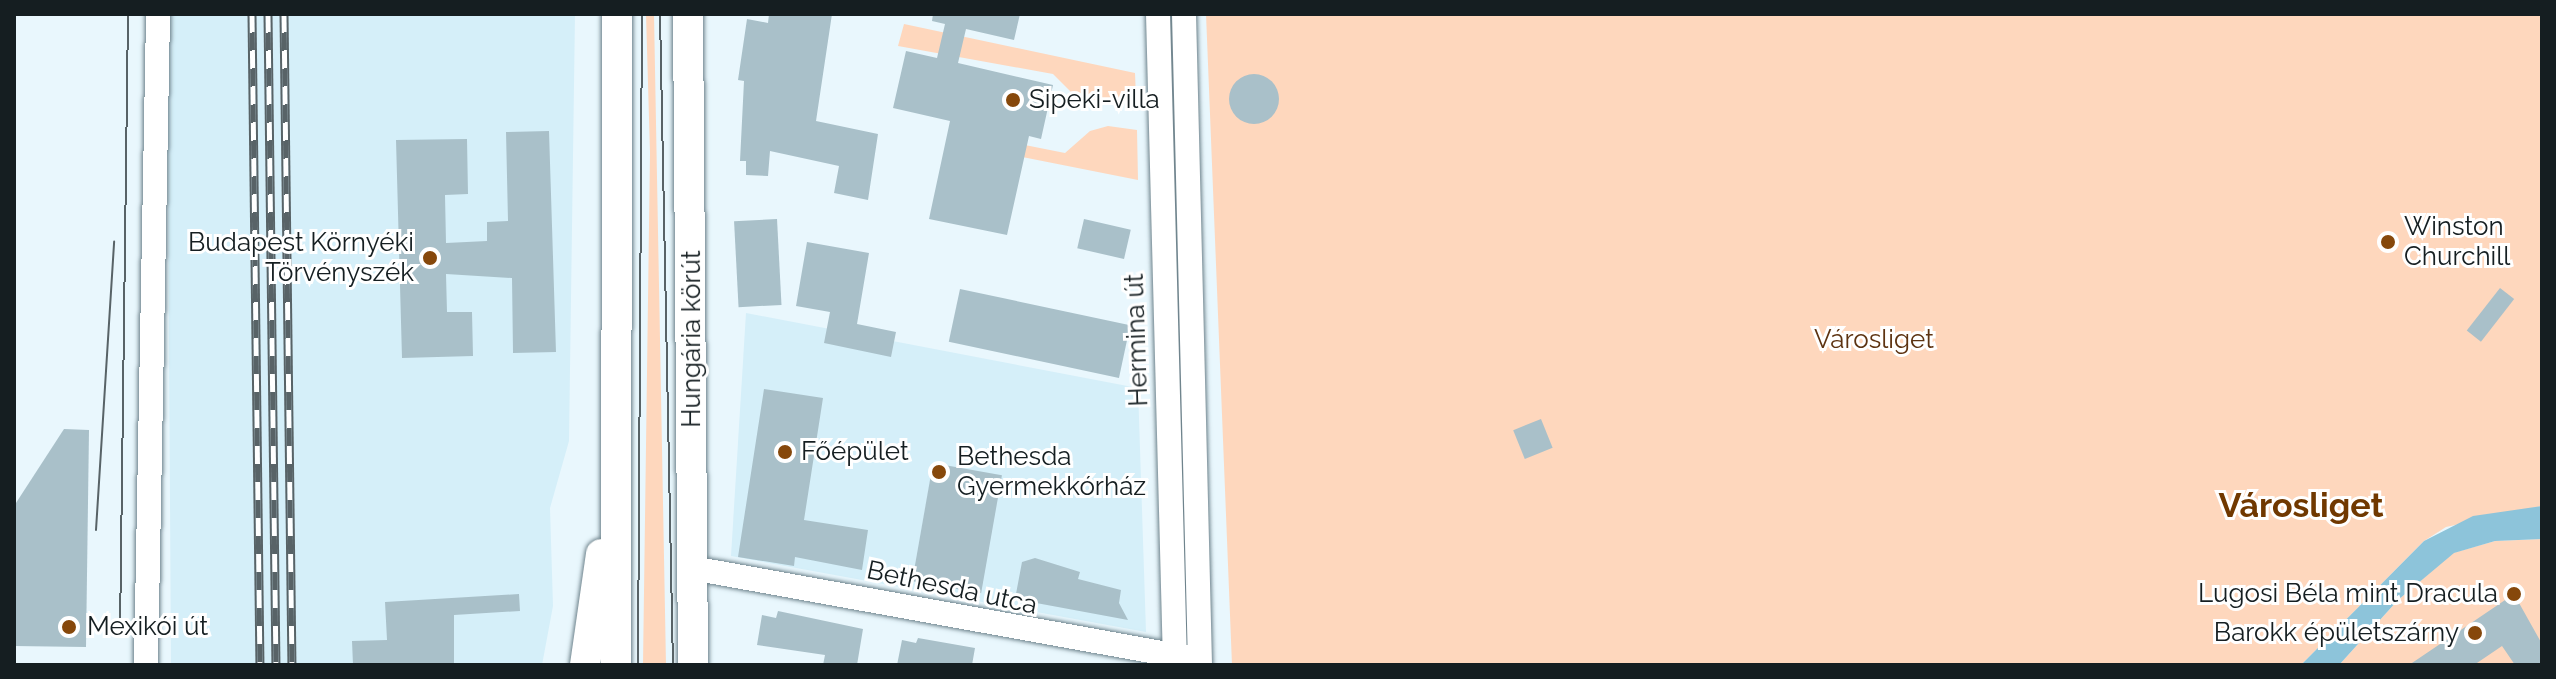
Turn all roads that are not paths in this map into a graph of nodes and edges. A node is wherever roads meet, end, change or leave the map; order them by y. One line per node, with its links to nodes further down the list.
1 (158, 14): 10 (street)
2 (617, 14): 6 (main road)
3 (688, 14): 7 (main road, Hungária körút)
4 (1158, 14): 9 (street, Hermina út)
5 (1184, 14): 8 (street, Hermina út)
6 (616, 445): 11 (main road); 12 (main road)
7 (692, 578): 9 (street, Bethesda utca); 13 (main road, Hungária körút); 14 (main road)
8 (1200, 661): 9 (street, Bethesda utca)
9 (1175, 662)
10 (146, 665)
11 (585, 665)
12 (616, 665)
13 (693, 665)
14 (710, 665)

